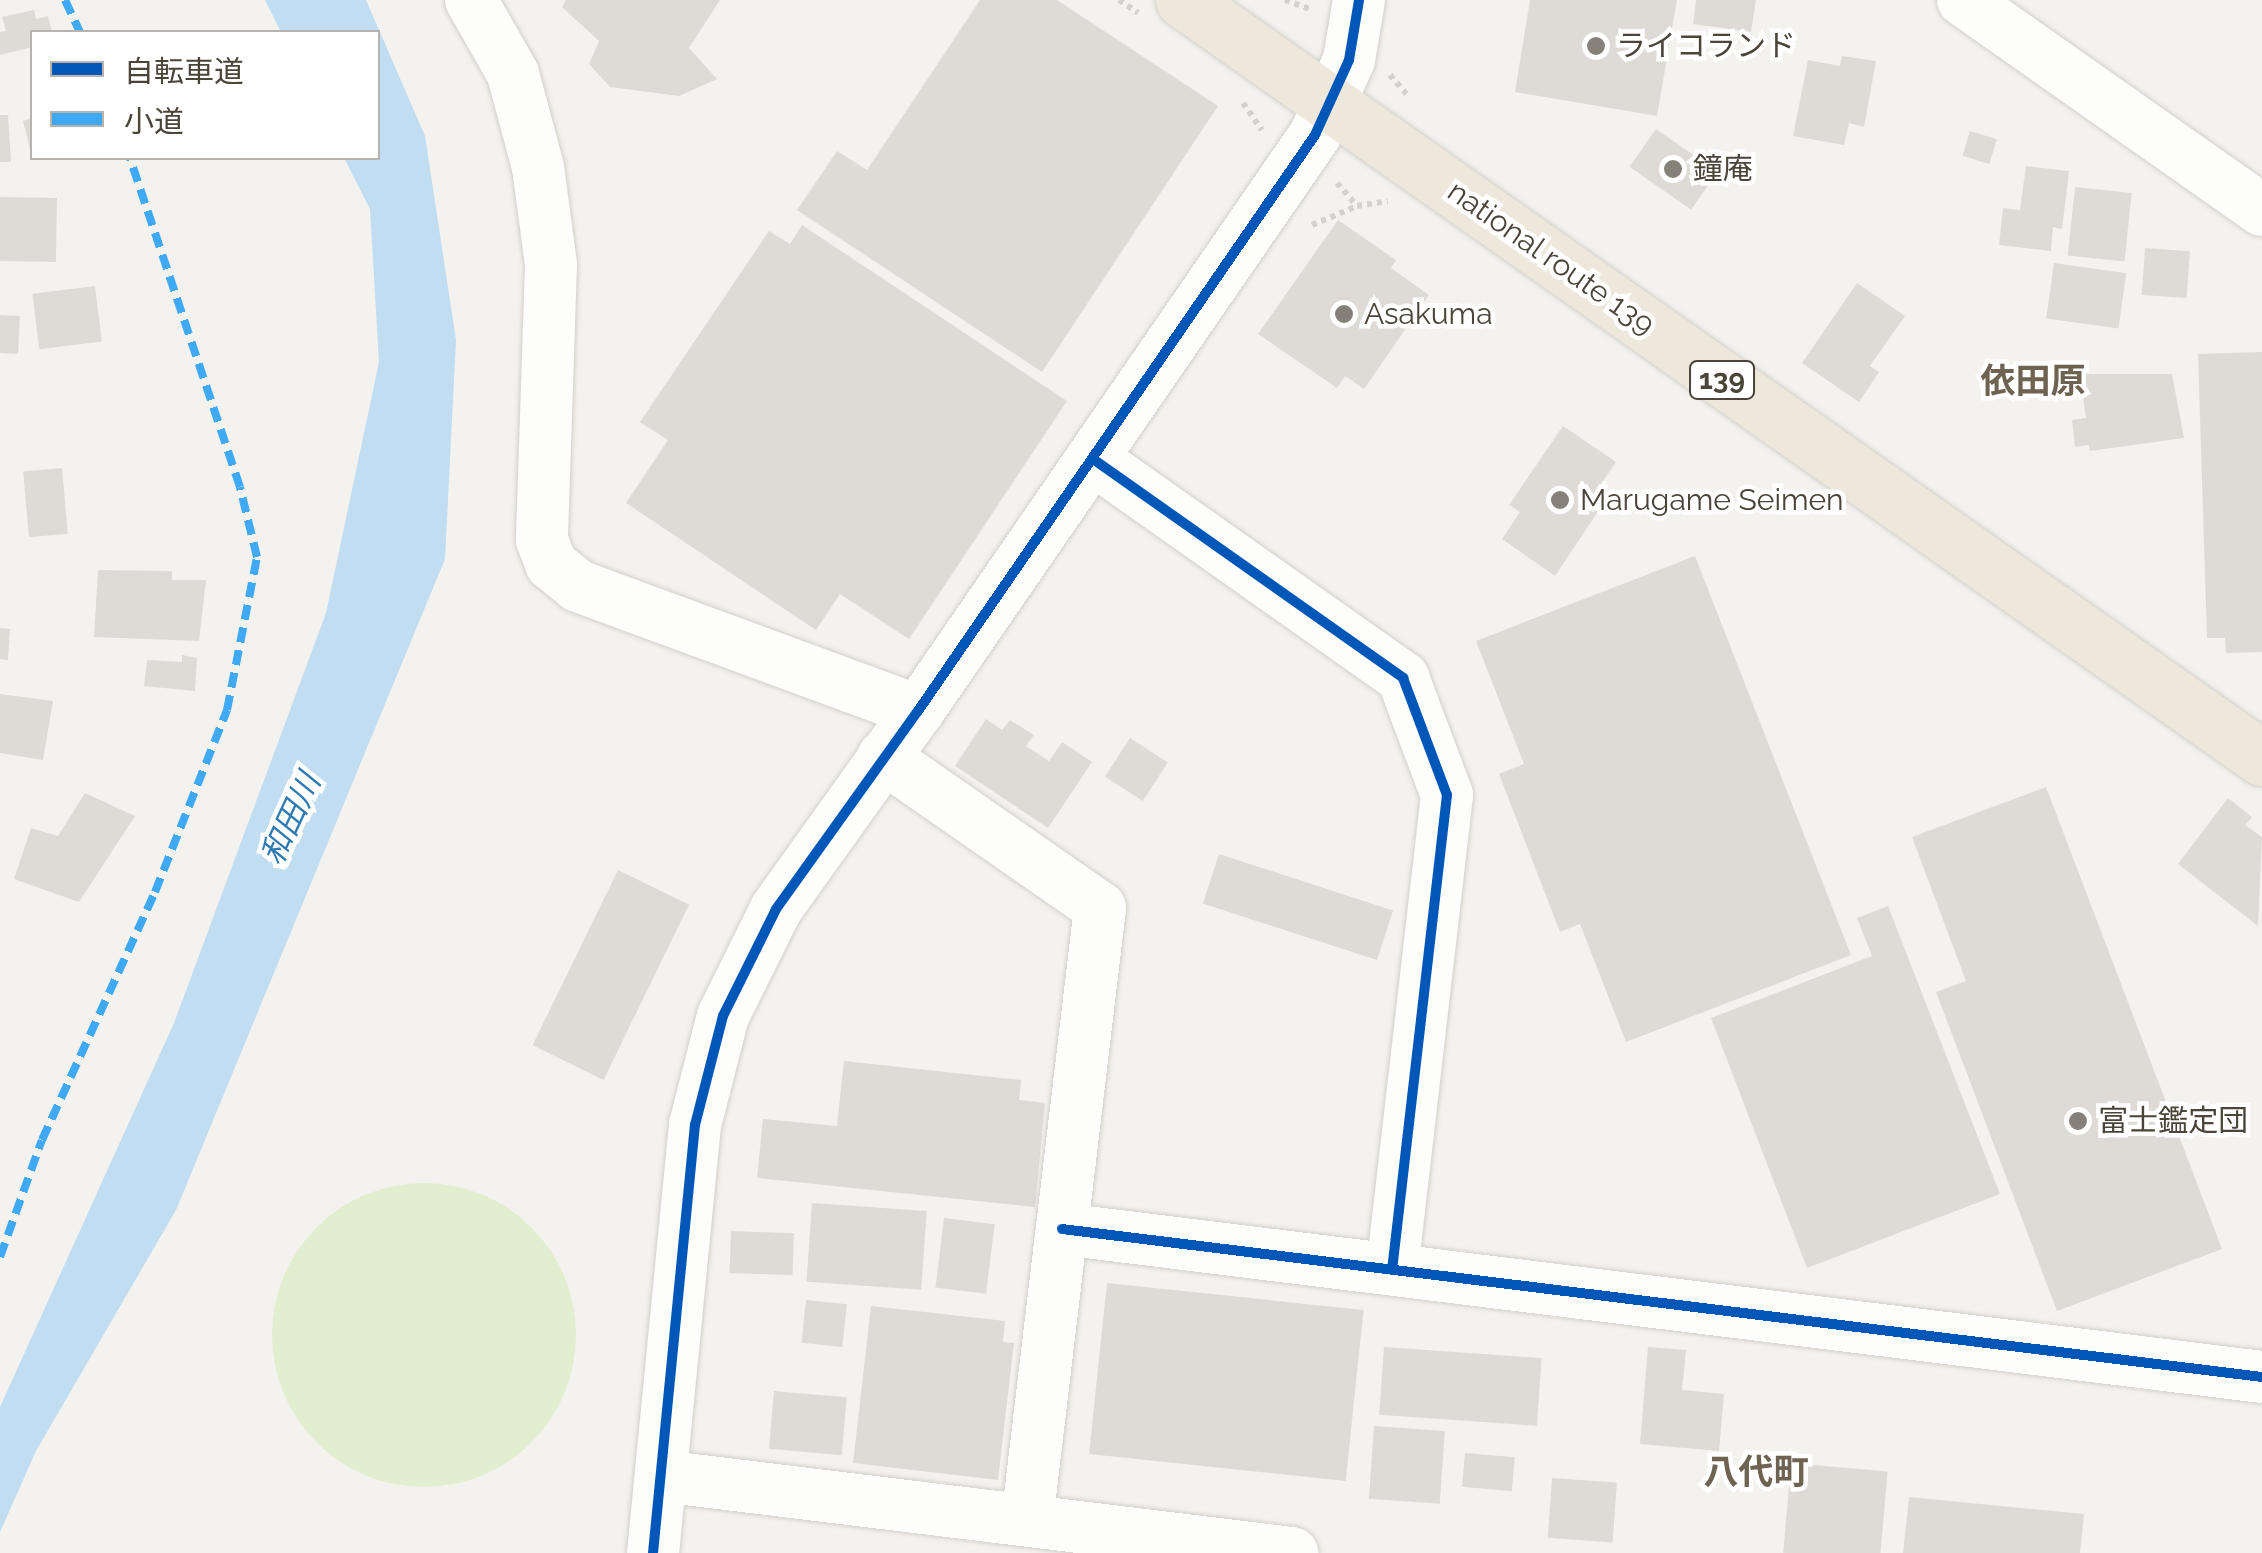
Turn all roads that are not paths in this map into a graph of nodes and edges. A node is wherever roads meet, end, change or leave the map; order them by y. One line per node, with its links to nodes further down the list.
1 (472, 0): 8 (street)
2 (1183, 0): 5 (highway, national route 139 / 139)
3 (1360, 0): 5 (street)
4 (1963, 0): 6 (street)
5 (1329, 104): 7 (street); 10 (highway, national route 139 / 139)
6 (2262, 210)
7 (1093, 459): 8 (street); 12 (street)
8 (918, 711): 9 (street)
9 (883, 757): 11 (street); 14 (street)
10 (2262, 758)
11 (1062, 1229): 12 (street); 15 (street)
12 (1392, 1268): 13 (street)
13 (2262, 1378)
14 (661, 1476): 15 (street); 16 (street)
15 (1026, 1521): 17 (street)
16 (654, 1553)
17 (1292, 1553)

